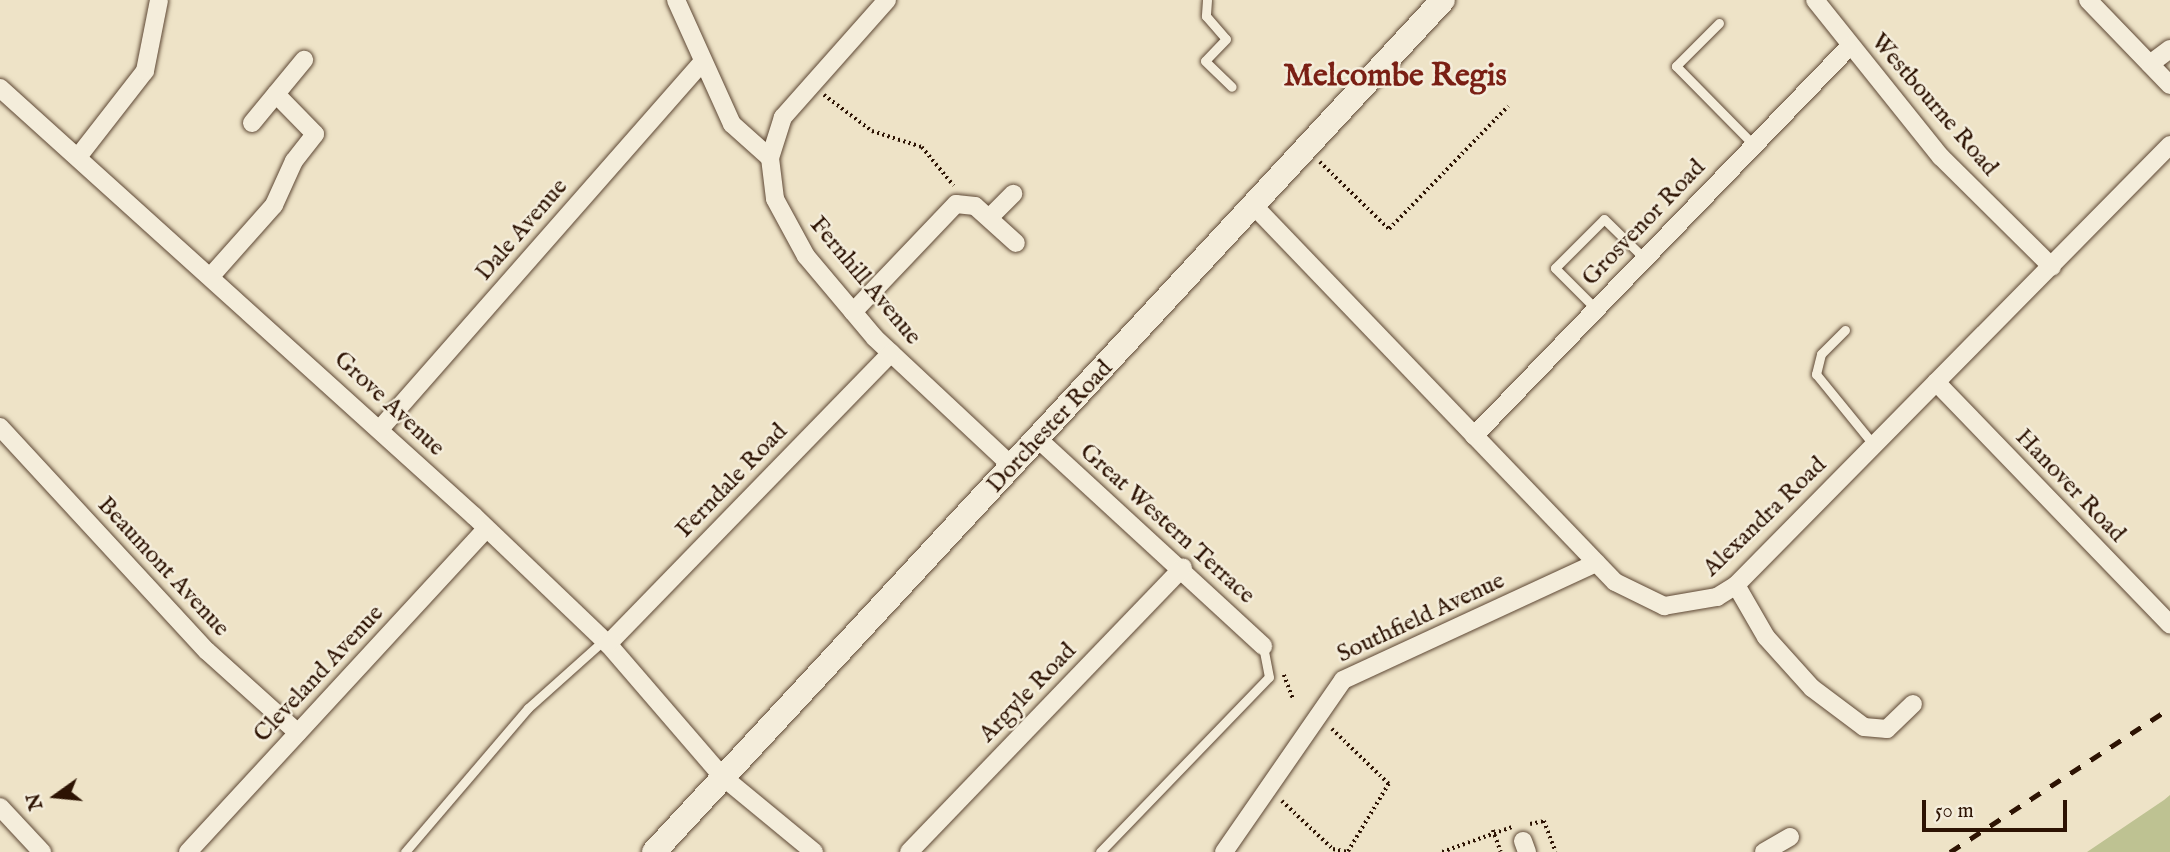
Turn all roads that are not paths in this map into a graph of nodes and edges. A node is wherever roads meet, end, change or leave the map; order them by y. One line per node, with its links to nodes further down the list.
1 (159, 0): 21 (street)
2 (676, 0): 12 (street)
3 (887, 0): 22 (street, Fernhill Avenue)
4 (1207, 0): 15 (lane)
5 (1443, 0): 24 (main road, Dorchester Road)
6 (1815, 0): 9 (street, Westbourne Road)
7 (2088, 0): 13 (street)
8 (1719, 23): 19 (lane)
9 (1850, 46): 19 (street, Grosvenor Road); 28 (street, Westbourne Road)
10 (2170, 48): 13 (street)
11 (304, 60): 17 (street)
12 (701, 64): 22 (street); 36 (street, Dale Avenue)
13 (2150, 64): 14 (street)
14 (2170, 85)
15 (1232, 87)
16 (0, 88): 21 (street, Grove Avenue)
17 (276, 94): 18 (street); 29 (street)
18 (252, 123)
19 (1754, 145): 27 (street, Grosvenor Road)
20 (2170, 145): 28 (street, Alexandra Road)
21 (78, 157): 29 (street, Grove Avenue)
22 (770, 158): 31 (street, Fernhill Avenue)
23 (1013, 194): 25 (street)
24 (1256, 208): 37 (street, Alexandra Road); 38 (main road, Dorchester Road)
25 (990, 217): 26 (street); 31 (street)
26 (1016, 243)
27 (1644, 258): 30 (street, Grosvenor Road); 30 (lane)
28 (2052, 267): 34 (street, Alexandra Road)
29 (211, 276): 36 (street, Grove Avenue)
30 (1596, 309): 37 (street, Grosvenor Road)
31 (853, 312): 33 (street, Fernhill Avenue)
32 (1845, 330): 39 (lane)
33 (891, 354): 40 (street, Fernhill Avenue); 46 (street, Ferndale Road)
34 (1936, 382): 39 (street, Alexandra Road); 45 (street, Hanover Road)
35 (0, 427): 49 (street, Beaumont Avenue)
36 (380, 429): 41 (street, Grove Avenue)
37 (1474, 436): 42 (street, Alexandra Road)
38 (1038, 439): 40 (main road, Dorchester Road); 43 (street, Great Western Terrace)
39 (1874, 445): 44 (street, Alexandra Road)
40 (1012, 466): 50 (main road, Dorchester Road)
41 (486, 529): 46 (street, Grove Avenue); 49 (street, Cleveland Avenue)
42 (1596, 563): 44 (street, Alexandra Road); 60 (street, Southfield Avenue)
43 (1183, 567): 47 (street, Great Western Terrace); 58 (street, Argyle Road)
44 (1736, 584): 48 (street)
45 (2169, 624)
46 (606, 642): 50 (street, Grove Avenue); 55 (lane)
47 (1263, 646): 59 (lane)
48 (1913, 704)
49 (298, 733): 54 (street, Cleveland Avenue)
50 (723, 777): 56 (main road, Dorchester Road); 57 (street, Grove Avenue)
51 (0, 807): 53 (street)
52 (1790, 837): 61 (street)
53 (42, 852)
54 (188, 852)
55 (405, 852)
56 (654, 852)
57 (814, 852)
58 (909, 852)
59 (1100, 852)
60 (1224, 852)
61 (1765, 852)

